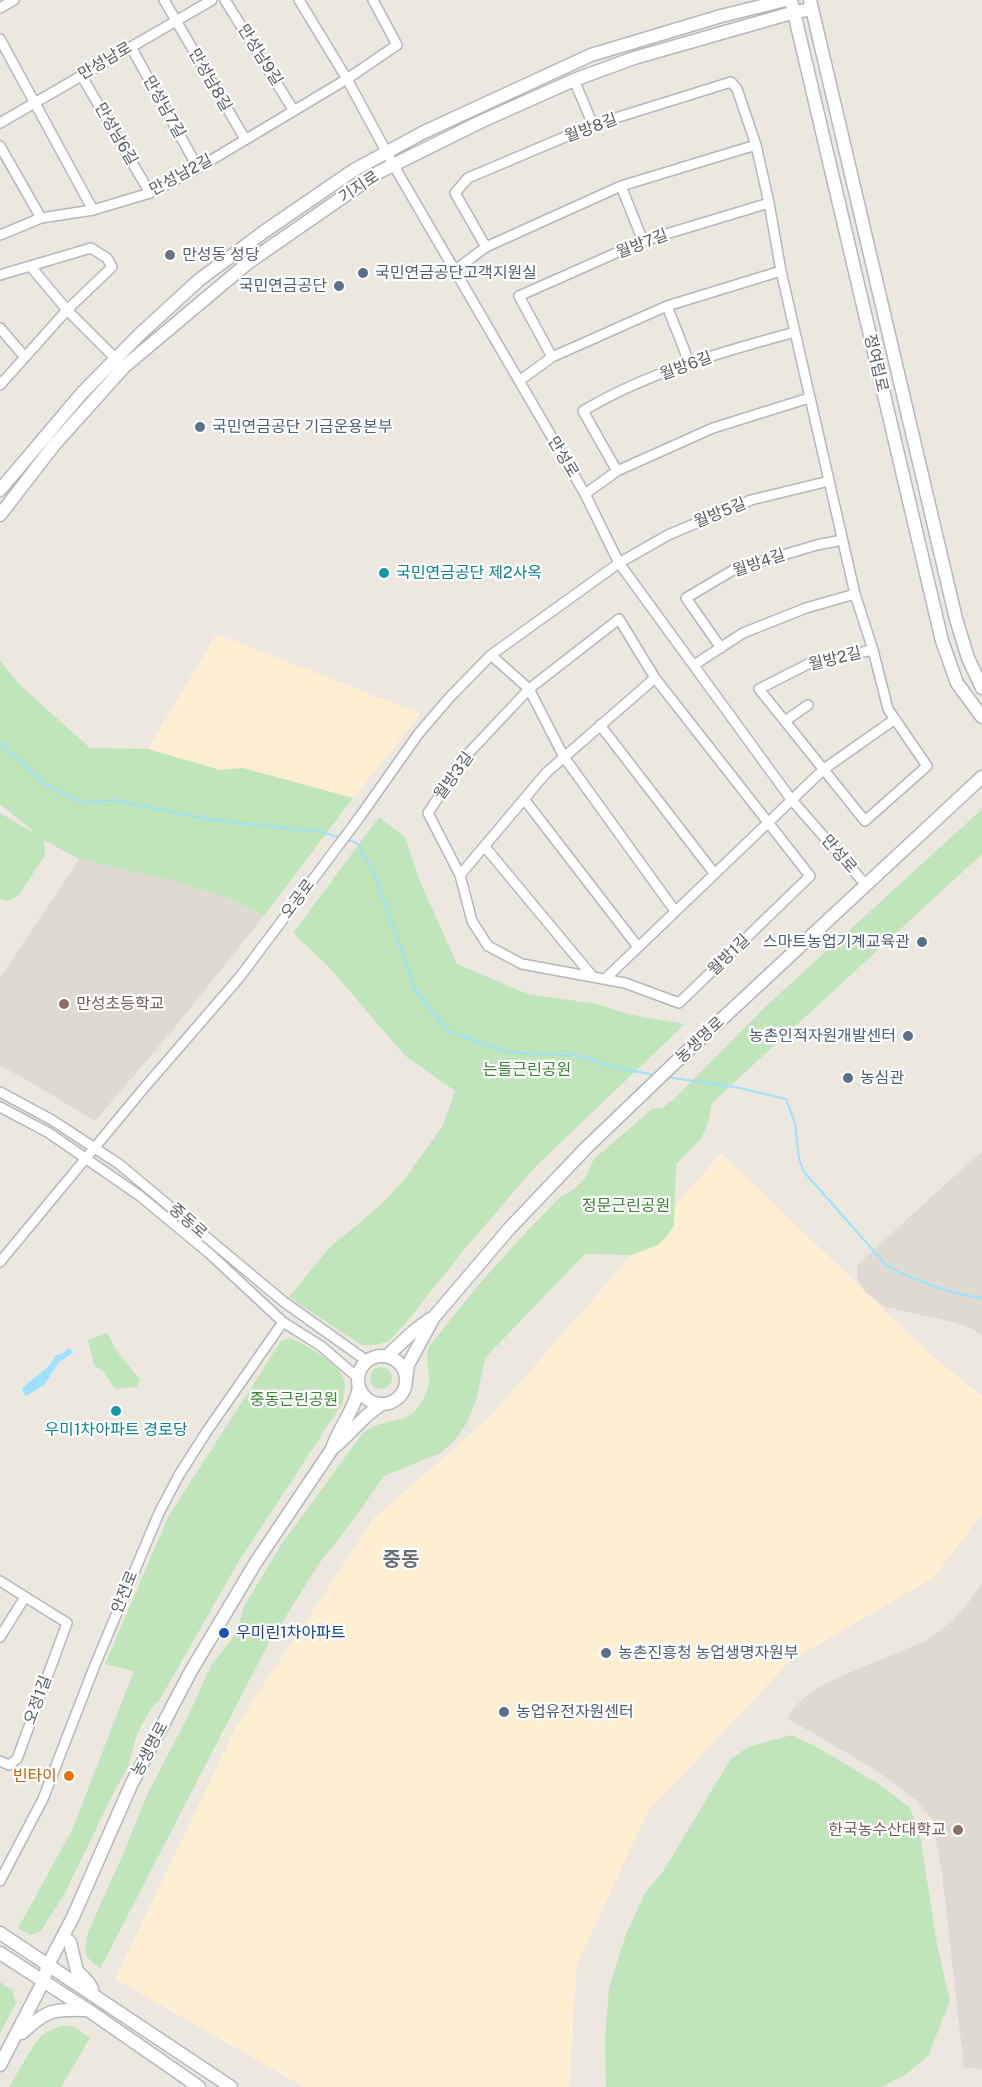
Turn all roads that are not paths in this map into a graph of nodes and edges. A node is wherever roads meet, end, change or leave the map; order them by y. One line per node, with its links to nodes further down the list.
1 (14, 0): 10 (street)
2 (164, 0): 11 (street)
3 (212, 0): 11 (street, 만성남로)
4 (225, 0): 18 (street, 만성남9길)
5 (299, 0): 15 (street, 만성로)
6 (373, 0): 15 (street, 만성남2길)
7 (786, 0): 24 (street, 기지로)
8 (811, 4): 9 (street, 기지로); 63 (street, 정여립로)
9 (793, 6): 16 (street, 기지로); 66 (street, 정여립로)
10 (0, 8)
11 (176, 21): 13 (street, 만성남로); 21 (street, 만성남8길)
12 (0, 39): 17 (street)
13 (131, 47): 14 (street, 만성남로); 26 (street, 만성남7길)
14 (81, 75): 17 (street, 만성남로); 28 (street, 만성남6길)
15 (347, 79): 18 (street, 만성남2길); 24 (street, 만성로)
16 (574, 80): 20 (street); 25 (street, 기지로)
17 (35, 102): 19 (street, 만성남로); 30 (street)
18 (294, 111): 21 (street, 만성남2길)
19 (0, 123)
20 (593, 125): 22 (street, 월방8길); 34 (street, 월방8길)
21 (245, 139): 26 (street, 만성남2길)
22 (756, 145): 27 (street); 29 (street, 월방8길)
23 (0, 146): 31 (street)
24 (386, 151): 25 (street, 만성로); 46 (street, 기지로)
25 (394, 166): 36 (street, 만성로); 46 (street, 기지로)
26 (198, 168): 28 (street, 만성남2길)
27 (621, 186): 33 (street); 34 (street)
28 (150, 193): 30 (street, 만성남2길)
29 (769, 203): 33 (street, 월방7길); 37 (street)
30 (93, 210): 31 (street, 만성남2길)
31 (41, 218): 32 (street, 만성남2길)
32 (0, 235)
33 (643, 241): 44 (street, 월방7길)
34 (486, 247): 36 (street)
35 (31, 267): 38 (street); 40 (street); 40 (street)
36 (455, 270): 47 (street, 만성로)
37 (781, 271): 39 (street); 42 (street)
38 (0, 274)
39 (667, 306): 44 (street); 45 (street)
40 (67, 310): 43 (street); 46 (street)
41 (0, 328): 43 (street)
42 (795, 332): 45 (street, 월방6길); 49 (street)
43 (24, 356): 48 (street)
44 (552, 357): 47 (street)
45 (689, 362): 50 (street, 월방6길)
46 (120, 363): 52 (street, 기지로); 54 (street, 기지로)
47 (519, 381): 53 (street, 만성로)
48 (0, 385)
49 (809, 398): 50 (street); 51 (street)
50 (617, 471): 53 (street)
51 (829, 481): 55 (street); 56 (street, 월방5길)
52 (0, 490)
53 (585, 494): 56 (street, 만성로)
54 (0, 515)
55 (842, 540): 57 (street); 58 (street, 월방4길)
56 (619, 564): 60 (street, 오공로); 61 (street, 만성로)
57 (855, 594): 58 (street); 59 (street)
58 (721, 648): 61 (street)
59 (873, 650): 67 (street, 월방2길); 68 (street, 월방2길)
60 (491, 656): 64 (street); 88 (street, 오공로)
61 (694, 665): 75 (street, 만성로)
62 (655, 678): 64 (street, 월방3길); 69 (street); 70 (street, 월방3길)
63 (982, 688)
64 (529, 689): 71 (street); 79 (street, 월방3길)
65 (808, 705): 68 (street)
66 (982, 717)
67 (895, 719): 72 (street); 72 (street, 월방2길)
68 (785, 721): 72 (street, 월방2길)
69 (600, 725): 71 (street); 78 (street)
70 (709, 746): 76 (street, 월방1길)
71 (564, 757): 74 (street); 81 (street)
72 (824, 769): 75 (street)
73 (982, 777): 80 (street, 농생명로)
74 (524, 799): 77 (street); 83 (street)
75 (791, 799): 76 (street); 80 (street, 만성로)
76 (768, 821): 78 (street); 85 (street, 월방1길)
77 (485, 847): 79 (street); 84 (street)
78 (714, 873): 81 (street)
79 (460, 875): 82 (street, 월방3길)
80 (866, 885): 91 (street, 농생명로)
81 (675, 911): 83 (street)
82 (488, 946): 84 (street, 월방1길)
83 (638, 947): 85 (street)
84 (593, 977): 85 (street, 월방1길)
85 (605, 979)
86 (0, 1092): 88 (street, 중동로)
87 (0, 1107): 89 (street, 중동로)
88 (95, 1148): 89 (street, 오공로); 94 (street, 중동로)
89 (86, 1158): 90 (street, 오공로); 92 (street, 중동로)
90 (0, 1262)
91 (434, 1317): 93 (street); 95 (street)
92 (283, 1322): 96 (street, 중동로); 103 (street, 안전로)
93 (387, 1356): 94 (street); 95 (street)
94 (367, 1361): 96 (street)
95 (406, 1379): 97 (street)
96 (358, 1382): 97 (street); 98 (street)
97 (382, 1404): 98 (street)
98 (332, 1449): 105 (street, 농생명로)
99 (0, 1581): 100 (street)
100 (25, 1597): 101 (street); 102 (street, 오정1길)
101 (0, 1637)
102 (0, 1761)
103 (0, 1881)
104 (0, 1933): 107 (street)
105 (63, 1937): 107 (street, 농생명로); 109 (street)
106 (0, 1953): 108 (street)
107 (48, 1965): 108 (street, 농생명로); 109 (street)
108 (43, 1982): 110 (street); 111 (street, 농생명로)
109 (95, 1996): 114 (street)
110 (88, 2010): 111 (street); 113 (street)
111 (14, 2040): 112 (street, 농생명로)
112 (0, 2065)
113 (199, 2087)
114 (231, 2087)

